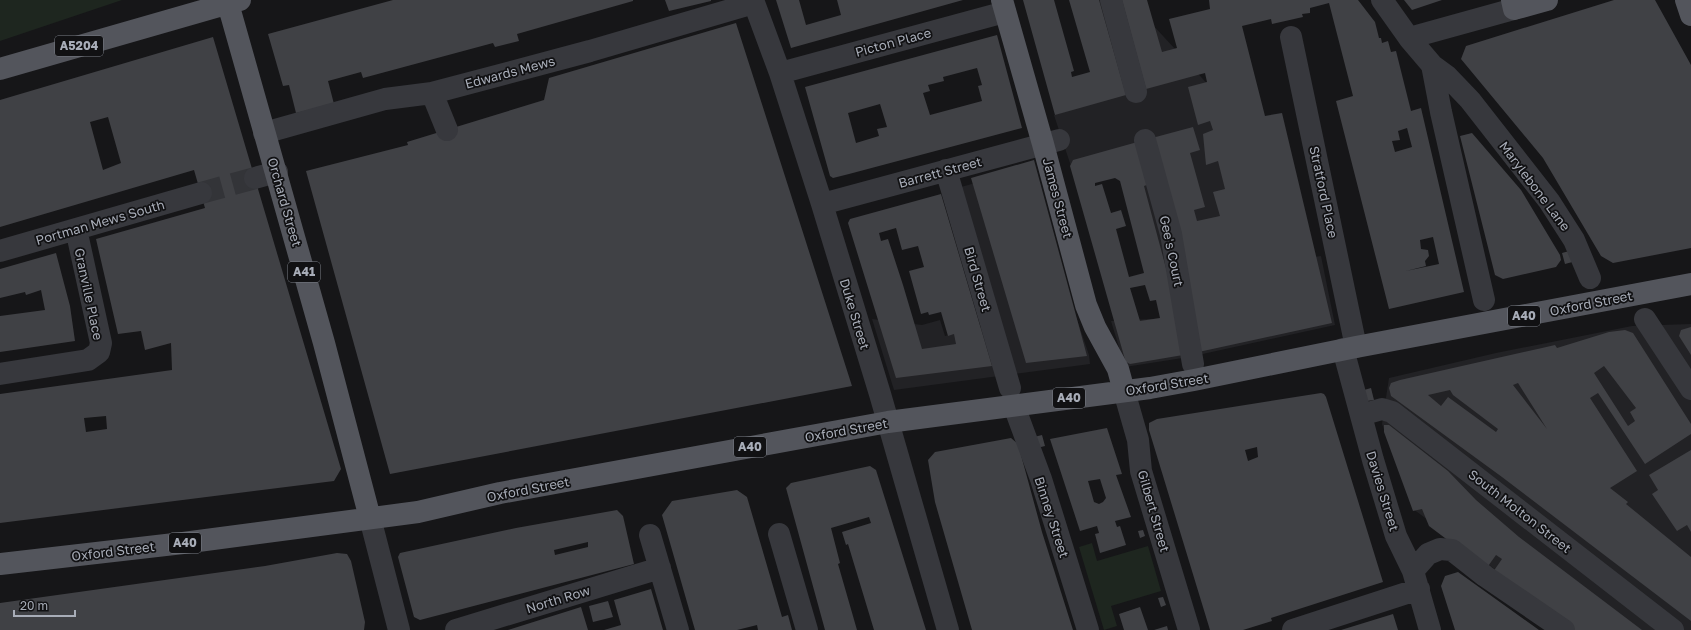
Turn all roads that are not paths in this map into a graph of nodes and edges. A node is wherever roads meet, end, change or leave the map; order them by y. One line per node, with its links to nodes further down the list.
1 (1111, 0): 15 (street)
2 (1382, 0): 11 (street, Marylebone Lane)
3 (1548, 0): 7 (main road)
4 (1686, 0): 9 (main road)
5 (232, 1): 13 (main road, A5204); 20 (main road, Orchard Street / A41)
6 (754, 2): 14 (street, Duke Street); 16 (street, Edwards Mews)
7 (1513, 5): 11 (street)
8 (1004, 6): 14 (street, Picton Place); 22 (main road, James Street)
9 (1691, 15)
10 (1291, 36): 34 (street, Stratford Place)
11 (1409, 38): 12 (street, Marylebone Lane)
12 (1432, 65): 17 (street, Marylebone Lane); 18 (street, Marylebone Lane)
13 (0, 69)
14 (780, 73): 27 (street, Duke Street)
15 (1136, 92)
16 (432, 93): 19 (street); 20 (street, Edwards Mews)
17 (1470, 100): 18 (street); 30 (street, Marylebone Lane)
18 (1441, 112): 32 (street, Marylebone Lane)
19 (447, 130)
20 (264, 133): 23 (main road, Orchard Street / A41)
21 (1145, 140): 35 (street, Gee's Court)
22 (1051, 142): 24 (street, Barrett Street); 38 (main road, James Street)
23 (277, 172): 25 (street); 42 (main road, Orchard Street / A41)
24 (948, 176): 27 (street, Barrett Street); 39 (street, Bird Street)
25 (255, 178)
26 (200, 193): 28 (street, Portman Mews South)
27 (822, 204): 41 (street, Duke Street)
28 (76, 229): 29 (street, Portman Mews South); 36 (street, Granville Place)
29 (0, 251)
30 (1590, 278)
31 (1691, 284): 34 (main road, Oxford Street / A40)
32 (1484, 300)
33 (1645, 319): 37 (street)
34 (1350, 348): 38 (main road, Oxford Street / A40); 40 (street, Davies Street)
35 (1193, 364)
36 (0, 374)
37 (1686, 382)
38 (1124, 391): 39 (main road, Oxford Street / A40); 54 (street, Gilbert Street)
39 (1012, 397): 41 (main road, Oxford Street / A40); 53 (street, Binney Street)
40 (1361, 415): 47 (street, Davies Street); 58 (street, South Molton Street)
41 (888, 422): 42 (main road, Oxford Street / A40); 52 (street, Duke Street)
42 (370, 518): 45 (main road, Oxford Street / A40); 48 (street)
43 (780, 534): 51 (street)
44 (650, 535): 46 (street)
45 (0, 564)
46 (660, 568): 49 (street, North Row); 50 (street)
47 (1416, 580): 55 (street); 56 (street, Davies Street); 57 (street)
48 (399, 630)
49 (456, 630)
50 (678, 630)
51 (808, 630)
52 (948, 630)
53 (1088, 630)
54 (1189, 630)
55 (1293, 630)
56 (1430, 630)
57 (1564, 630)
58 (1673, 630)

